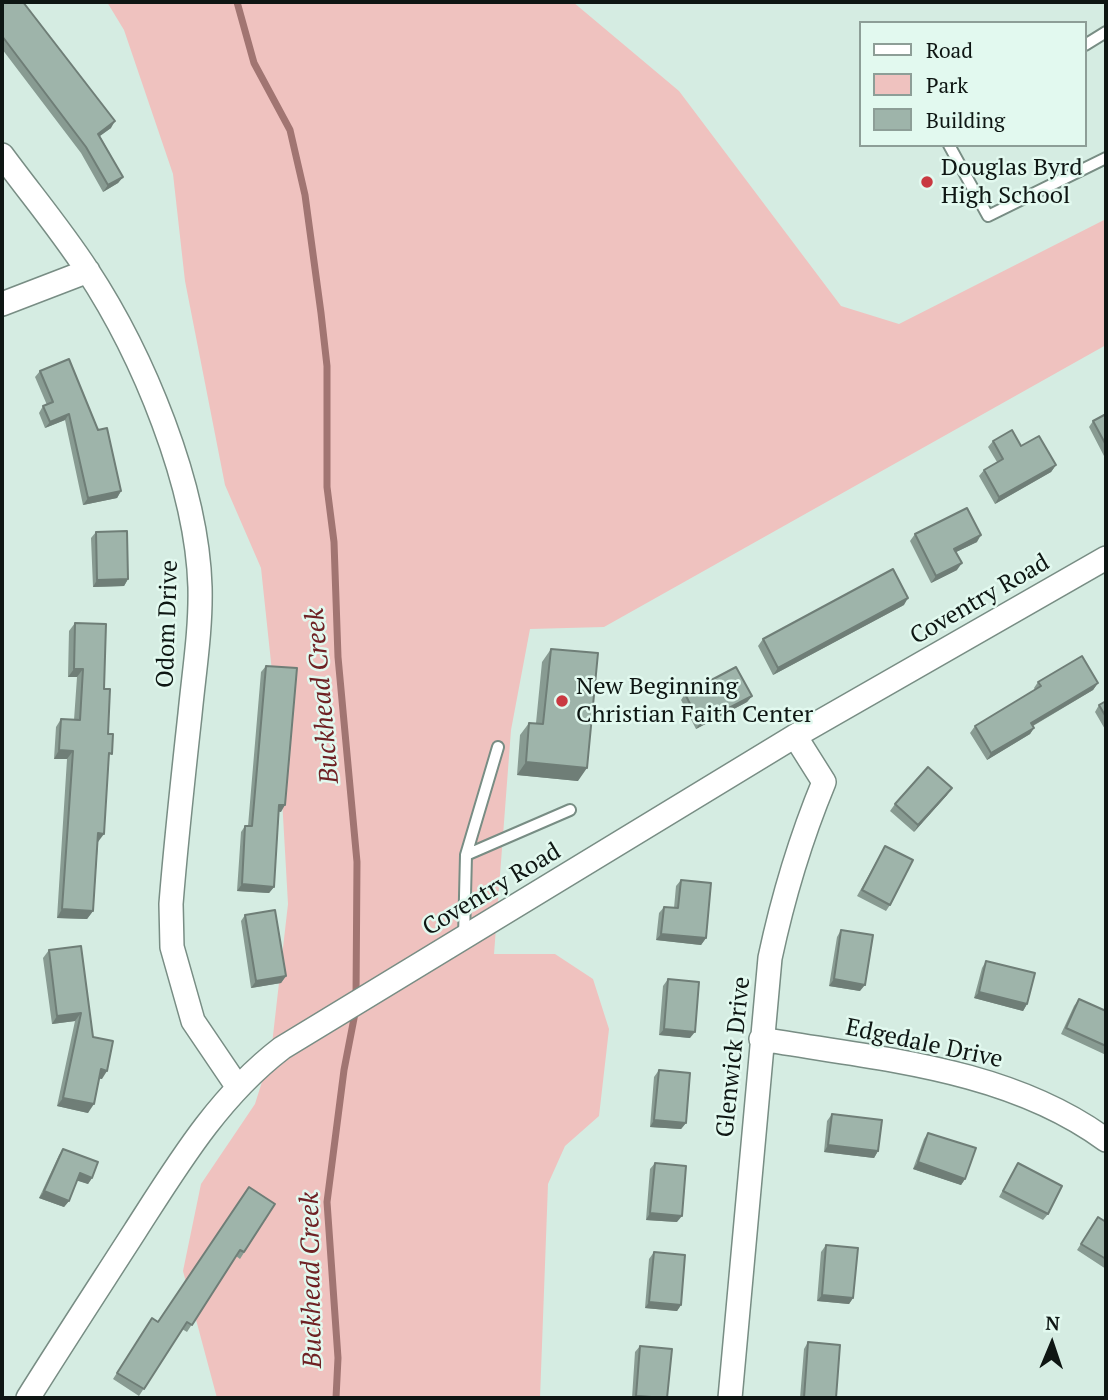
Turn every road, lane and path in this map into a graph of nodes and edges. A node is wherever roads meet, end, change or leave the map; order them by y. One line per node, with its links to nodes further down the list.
1 (1106, 32): 2 (lane)
2 (1087, 44)
3 (949, 147): 5 (lane)
4 (2, 155): 6 (street, Odom Drive)
5 (1106, 158)
6 (88, 271): 7 (street); 15 (street, Odom Drive)
7 (2, 304)
8 (1106, 558): 9 (street, Coventry Road)
9 (795, 736): 13 (street, Coventry Road); 14 (street, Glenwick Drive)
10 (498, 747): 12 (lane)
11 (570, 810): 12 (lane)
12 (466, 855): 13 (lane)
13 (464, 937): 15 (street, Coventry Road)
14 (761, 1039): 16 (street, Edgedale Drive); 18 (street, Glenwick Drive)
15 (237, 1086): 17 (street, Coventry Road)
16 (1106, 1140)
17 (27, 1398)
18 (730, 1398)

